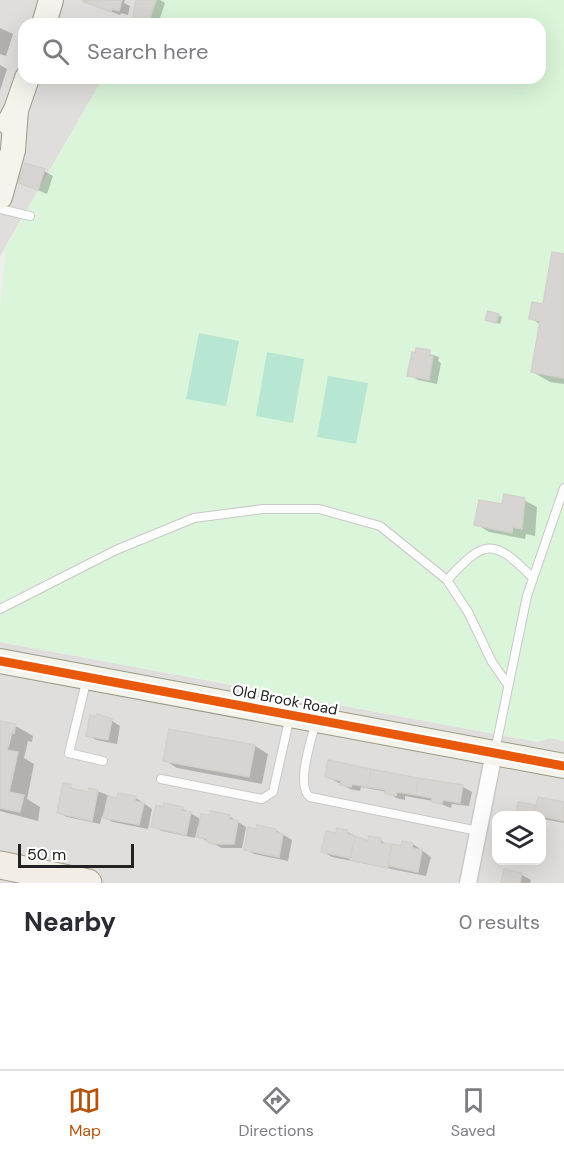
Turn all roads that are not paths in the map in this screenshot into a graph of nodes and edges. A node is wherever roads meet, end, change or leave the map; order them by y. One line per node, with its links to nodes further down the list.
1 (51, 0): 2 (street)
2 (46, 18)
3 (25, 84): 4 (street)
4 (16, 110): 5 (street); 6 (street)
5 (0, 138)
6 (0, 197)
7 (0, 209): 8 (lane)
8 (30, 216)
9 (564, 488): 10 (lane)
10 (532, 577): 11 (lane); 15 (lane)
11 (447, 580): 12 (lane); 15 (lane)
12 (0, 609)
13 (0, 661): 14 (street, Old Brook Road)
14 (87, 678): 16 (street, Old Brook Road); 19 (lane)
15 (508, 685): 18 (lane)
16 (290, 716): 17 (street, Old Brook Road); 21 (lane)
17 (316, 721): 18 (street, Old Brook Road); 22 (lane)
18 (494, 753): 20 (street, Old Brook Road); 22 (street)
19 (103, 761)
20 (564, 766)
21 (161, 779)
22 (478, 831): 25 (street)
23 (0, 865): 24 (main road)
24 (88, 883)
25 (468, 883)

